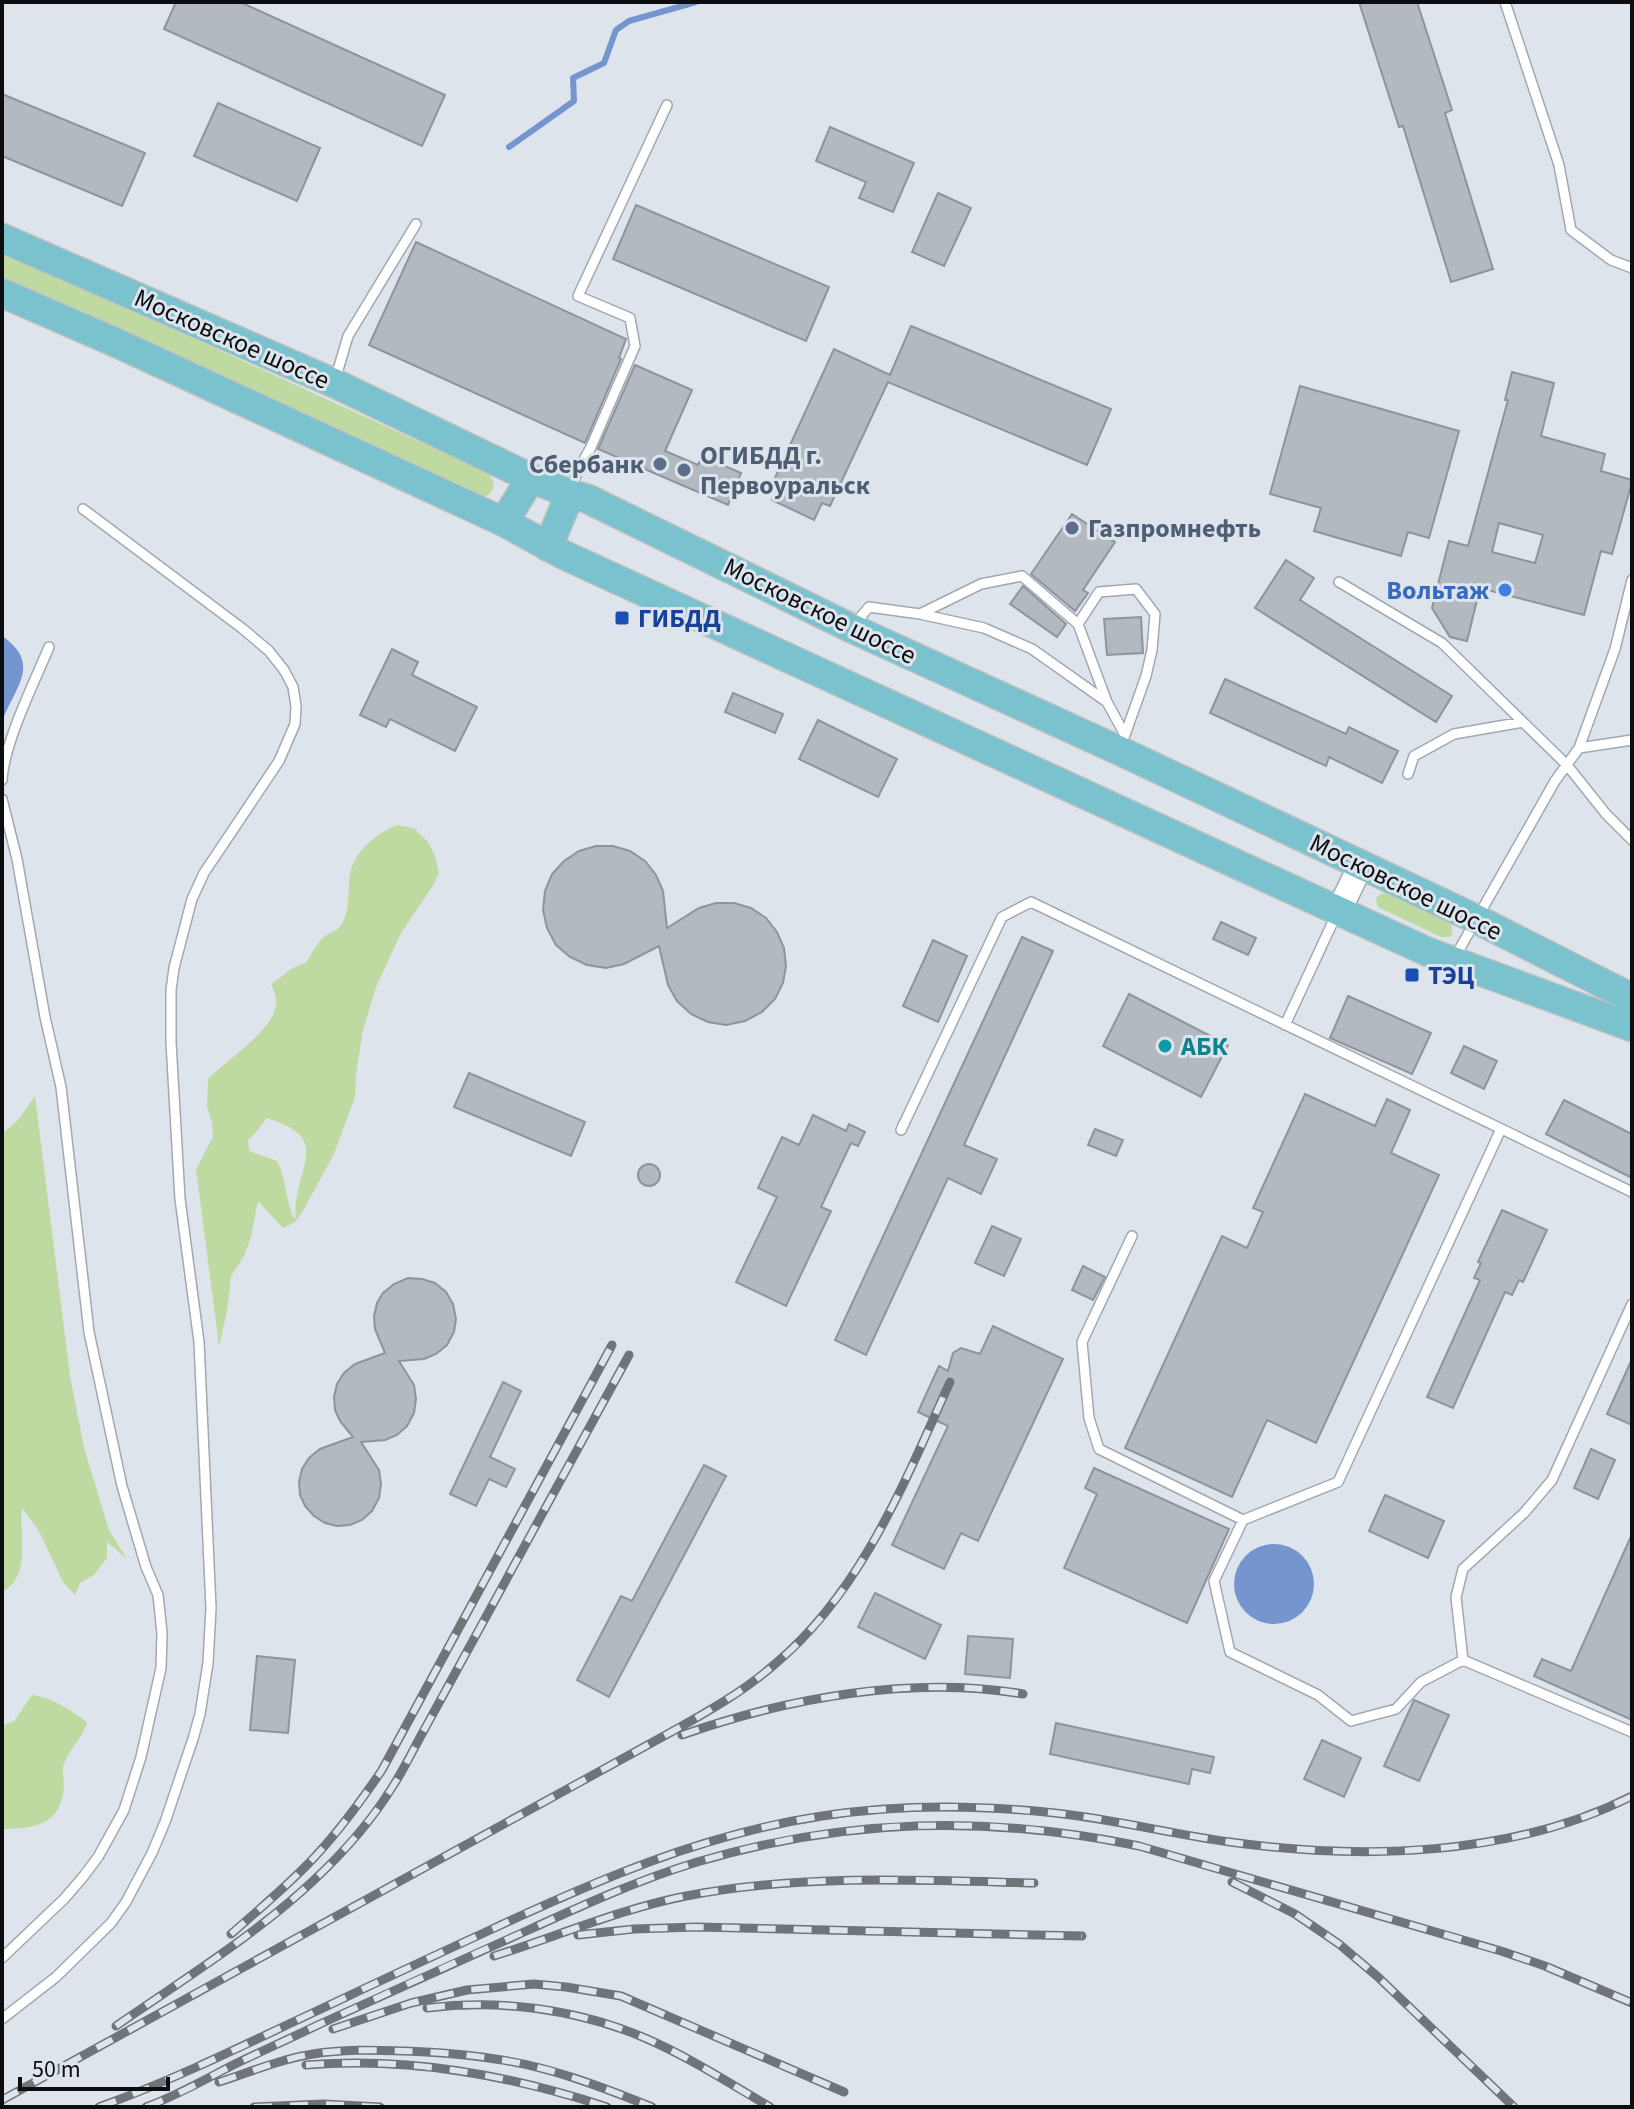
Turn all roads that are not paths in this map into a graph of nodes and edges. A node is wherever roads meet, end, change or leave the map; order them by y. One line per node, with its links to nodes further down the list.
1 (1505, 2): 5 (lane)
2 (667, 105): 9 (lane)
3 (416, 224): 7 (lane)
4 (2, 238): 7 (main road, Московское шоссе)
5 (1632, 268)
6 (2, 293): 11 (main road, Московское шоссе)
7 (334, 383): 8 (main road, Московское шоссе)
8 (531, 478): 9 (main road, Московское шоссе); 11 (main road)
9 (570, 494): 12 (main road); 17 (main road, Московское шоссе)
10 (83, 509): 45 (lane)
11 (504, 522): 12 (main road, Московское шоссе)
12 (548, 547): 30 (main road, Московское шоссе)
13 (1632, 580): 23 (lane)
14 (1339, 582): 20 (lane)
15 (920, 614): 16 (lane); 17 (lane); 19 (lane)
16 (1078, 624): 19 (lane); 22 (lane)
17 (851, 628): 22 (main road, Московское шоссе)
18 (49, 647): 26 (lane)
19 (1107, 702): 22 (lane)
20 (1523, 722): 24 (lane); 25 (lane)
21 (1632, 740): 23 (lane)
22 (1122, 742): 29 (main road, Московское шоссе)
23 (1579, 748): 24 (lane)
24 (1567, 765): 28 (lane); 31 (lane)
25 (1408, 774)
26 (2, 780)
27 (2, 799): 44 (lane)
28 (1632, 840)
29 (1361, 865): 30 (street); 31 (main road, Московское шоссе)
30 (1339, 910): 32 (main road, Московское шоссе); 34 (lane)
31 (1476, 919): 32 (lane); 33 (main road, Московское шоссе)
32 (1453, 960): 35 (main road, Московское шоссе)
33 (1632, 998)
34 (1285, 1025): 36 (lane); 37 (lane)
35 (1632, 1027)
36 (1501, 1129): 38 (lane); 41 (lane)
37 (901, 1130)
38 (1632, 1192)
39 (1132, 1236): 41 (lane)
40 (1632, 1304): 42 (lane)
41 (1243, 1520): 42 (lane)
42 (1463, 1660): 43 (lane)
43 (1632, 1732)
44 (2, 1958)
45 (2, 2019)

